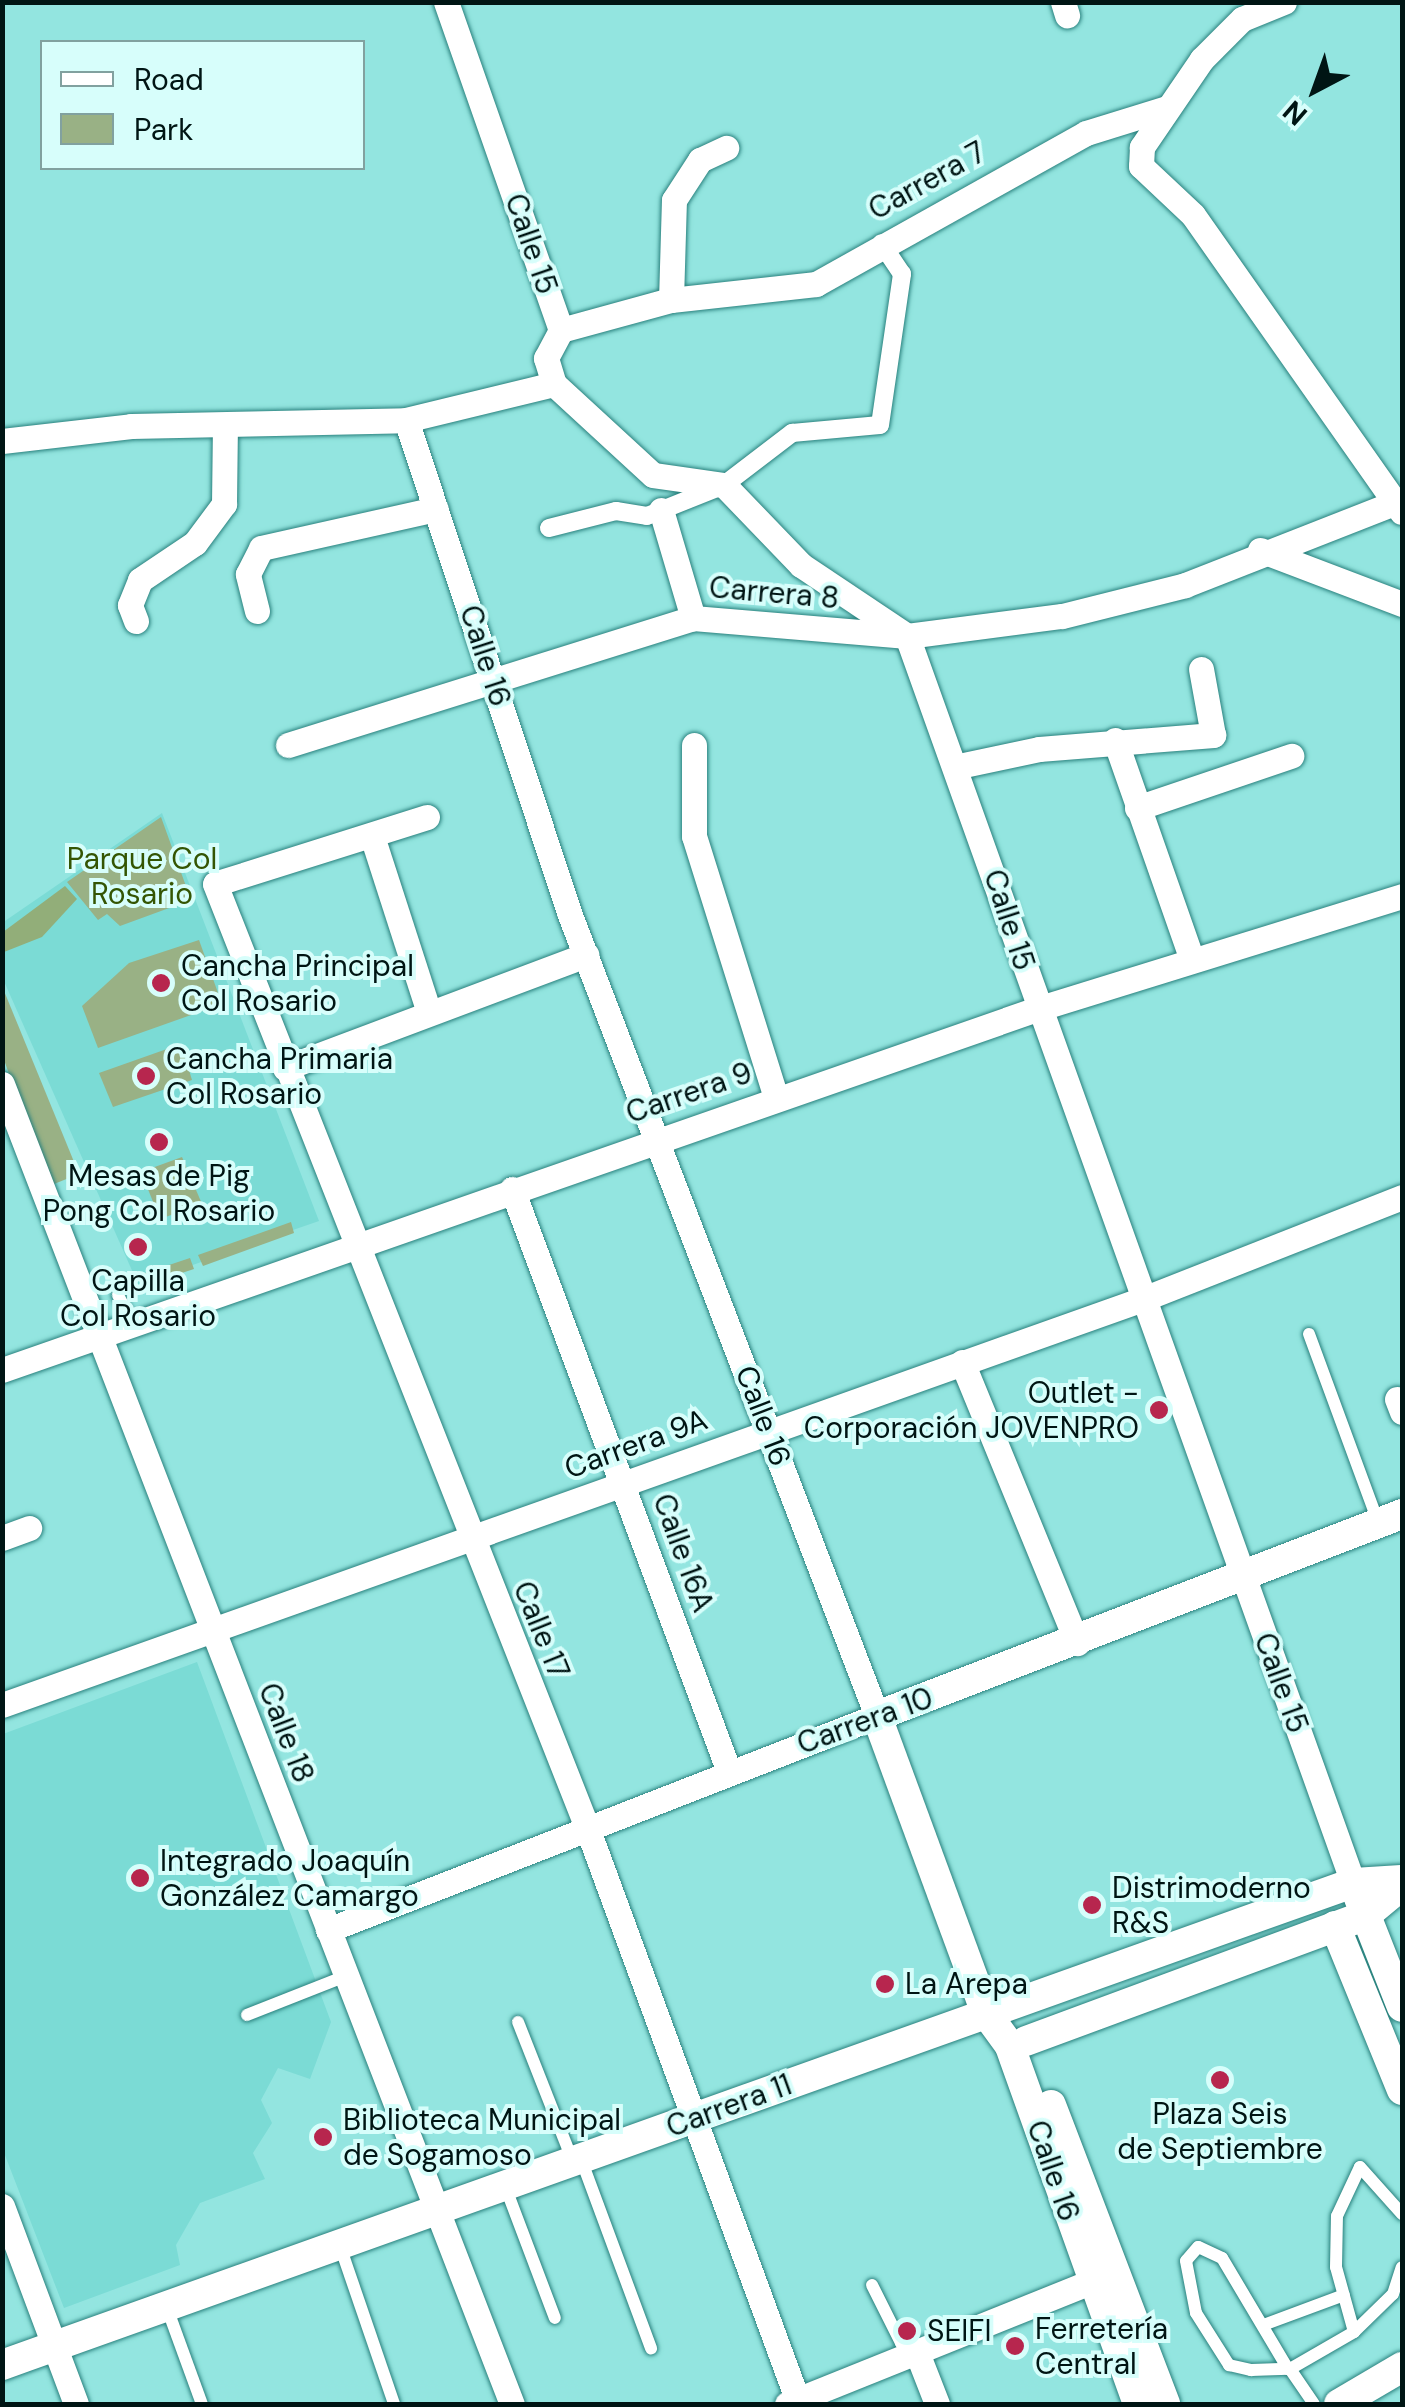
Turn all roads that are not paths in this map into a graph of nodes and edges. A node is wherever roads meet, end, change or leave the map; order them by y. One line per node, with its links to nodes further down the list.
1 (446, 2): 7 (street, Calle 15)
2 (1284, 2): 3 (street)
3 (1166, 108): 5 (street, Carrera 7); 13 (street)
4 (726, 148): 6 (street)
5 (881, 243): 6 (street, Carrera 7); 12 (street)
6 (671, 300): 7 (street, Carrera 7)
7 (560, 330): 8 (street, Calle 15)
8 (554, 384): 9 (street); 12 (street)
9 (406, 420): 10 (street); 14 (street, Calle 16)
10 (225, 425): 11 (street); 21 (street)
11 (2, 442)
12 (724, 485): 15 (street); 22 (street)
13 (1400, 505): 17 (street, Carrera 8)
14 (436, 509): 19 (street); 24 (street, Calle 16)
15 (661, 510): 16 (street); 20 (street)
16 (549, 528)
17 (1260, 550): 18 (street); 22 (street, Carrera 8)
18 (1402, 604)
19 (256, 611)
20 (693, 618): 22 (street, Carrera 8); 24 (street, Carrera 8)
21 (136, 621)
22 (907, 636): 29 (street, Calle 15)
23 (1201, 669): 25 (street)
24 (494, 680): 26 (street, Carrera 8); 34 (street, Calle 16)
25 (1116, 740): 29 (street); 30 (street)
26 (288, 744)
27 (694, 746): 40 (street)
28 (1291, 756): 30 (street)
29 (959, 766): 36 (street, Calle 15)
30 (1138, 808): 35 (street)
31 (428, 817): 32 (street)
32 (372, 836): 37 (street); 38 (street, Calle 17)
33 (1402, 896): 35 (street, Carrera 9)
34 (586, 955): 37 (street); 42 (street, Calle 16)
35 (1192, 960): 36 (street, Carrera 9)
36 (1037, 1009): 40 (street, Carrera 9); 47 (street, Calle 15)
37 (429, 1012): 38 (street)
38 (284, 1068): 45 (street, Calle 17)
39 (2, 1084): 41 (street, Calle 18)
40 (776, 1098): 42 (street, Carrera 9)
41 (8, 1126): 50 (street, Calle 18)
42 (657, 1138): 43 (street, Carrera 9); 53 (street, Calle 16)
43 (512, 1189): 45 (street, Carrera 9); 54 (street, Calle 16A)
44 (1402, 1197): 47 (street, Carrera 9A)
45 (354, 1242): 48 (street, Carrera 9); 58 (street, Calle 17)
46 (118, 1295): 48 (lane)
47 (1142, 1299): 51 (street, Carrera 9A); 59 (street, Calle 15)
48 (133, 1325): 50 (street, Carrera 9)
49 (1309, 1334): 55 (lane)
50 (103, 1336): 52 (street, Carrera 9); 60 (street, Calle 18)
51 (962, 1362): 53 (street, Carrera 9A); 61 (street)
52 (2, 1370)
53 (768, 1429): 54 (street, Carrera 9A); 63 (street, Calle 16)
54 (622, 1483): 58 (street, Carrera 9A); 64 (street, Calle 16A)
55 (1391, 1519): 59 (street, Carrera 10)
56 (29, 1528): 57 (street)
57 (2, 1538)
58 (469, 1540): 60 (street, Carrera 9A); 65 (street, Calle 17)
59 (1244, 1579): 61 (street, Carrera 10); 66 (street, Calle 15)
60 (210, 1629): 62 (street, Carrera 9A); 70 (street, Calle 18)
61 (1077, 1642): 63 (street, Carrera 10)
62 (2, 1705)
63 (876, 1716): 64 (street, Carrera 10); 73 (street, Calle 16)
64 (728, 1772): 65 (street, Carrera 10)
65 (588, 1830): 70 (street, Carrera 10); 78 (street, Calle 17)
66 (1353, 1882): 67 (street, Carrera 11); 68 (street, Calle 15); 73 (street, Carrera 11)
67 (1402, 1883): 68 (street, Carrera 11)
68 (1366, 1915): 69 (street, Carrera 11); 72 (street, Calle 15)
69 (1335, 1926): 76 (street, Carrera 11); 77 (street)
70 (328, 1930): 71 (street, Calle 18)
71 (346, 1976): 74 (lane); 82 (street, Calle 18)
72 (1402, 2006)
73 (999, 2009): 76 (street, Calle 16); 78 (street, Carrera 11); 86 (street, Calle 16)
74 (247, 2014)
75 (518, 2022): 79 (lane)
76 (1026, 2041): 86 (street, Calle 16)
77 (1402, 2090)
78 (698, 2117): 79 (street, Carrera 11); 99 (street, Calle 17)
79 (577, 2160): 80 (street, Carrera 11); 94 (lane)
80 (505, 2186): 82 (street, Carrera 11); 90 (lane)
81 (2, 2206): 93 (street)
82 (436, 2210): 84 (street, Carrera 11); 103 (street, Calle 18)
83 (1402, 2214): 88 (lane)
84 (340, 2245): 89 (street, Carrera 11); 102 (lane)
85 (1402, 2267): 92 (lane)
86 (1102, 2275): 95 (street); 105 (street, Calle 16); 106 (street, Calle 16)
87 (872, 2284): 95 (lane)
88 (1344, 2295): 91 (lane); 92 (lane)
89 (166, 2307): 93 (street, Carrera 11); 101 (lane)
90 (554, 2318)
91 (1266, 2324): 98 (lane); 98 (lane)
92 (1354, 2332): 98 (lane)
93 (54, 2347): 96 (street, Carrera 11); 100 (street)
94 (651, 2348)
95 (916, 2350): 99 (street); 104 (street)
96 (2, 2365)
97 (1402, 2367): 108 (street)
98 (1290, 2369): 107 (lane)
99 (794, 2403)
100 (76, 2404)
101 (202, 2404)
102 (394, 2404)
103 (512, 2404)
104 (937, 2404)
105 (1138, 2404)
106 (1165, 2404)
107 (1314, 2404)
108 (1338, 2404)

